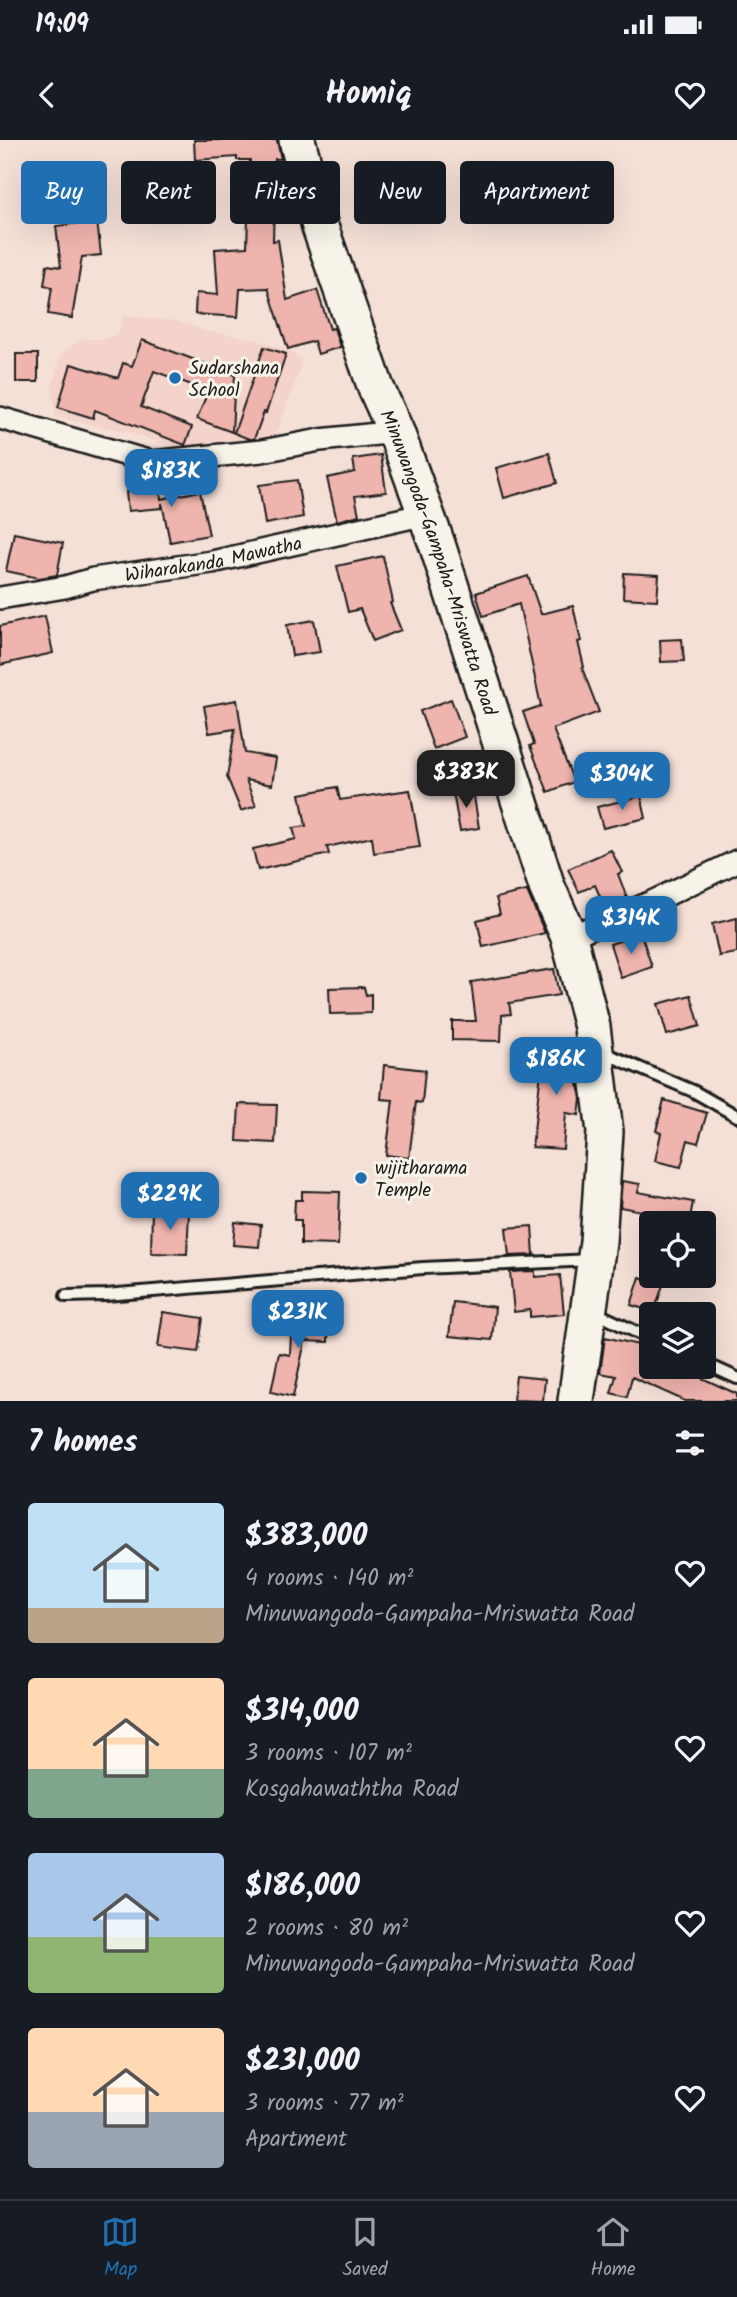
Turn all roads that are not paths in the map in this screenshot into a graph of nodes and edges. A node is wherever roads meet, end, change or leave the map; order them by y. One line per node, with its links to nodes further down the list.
1 (297, 140): 3 (main road, Minuwangoda-Gampaha-Mriswatta Road)
2 (0, 418): 3 (street)
3 (396, 432): 4 (main road, Minuwangoda-Gampaha-Mriswatta Road)
4 (426, 514): 5 (street, Wiharakanda Mawatha); 7 (main road, Minuwangoda-Gampaha-Mriswatta Road)
5 (0, 598)
6 (737, 861): 7 (street)
7 (569, 937): 8 (main road, Minuwangoda-Gampaha-Mriswatta Road)
8 (596, 1049): 9 (lane); 10 (main road, Minuwangoda-Gampaha-Mriswatta Road)
9 (737, 1116)
10 (595, 1260): 11 (lane); 12 (main road, Minuwangoda-Gampaha-Mriswatta Road)
11 (66, 1296)
12 (588, 1310): 13 (lane); 16 (main road, Minuwangoda-Gampaha-Mriswatta Road)
13 (639, 1333)
14 (716, 1368): 15 (lane)
15 (737, 1378)
16 (576, 1401)

